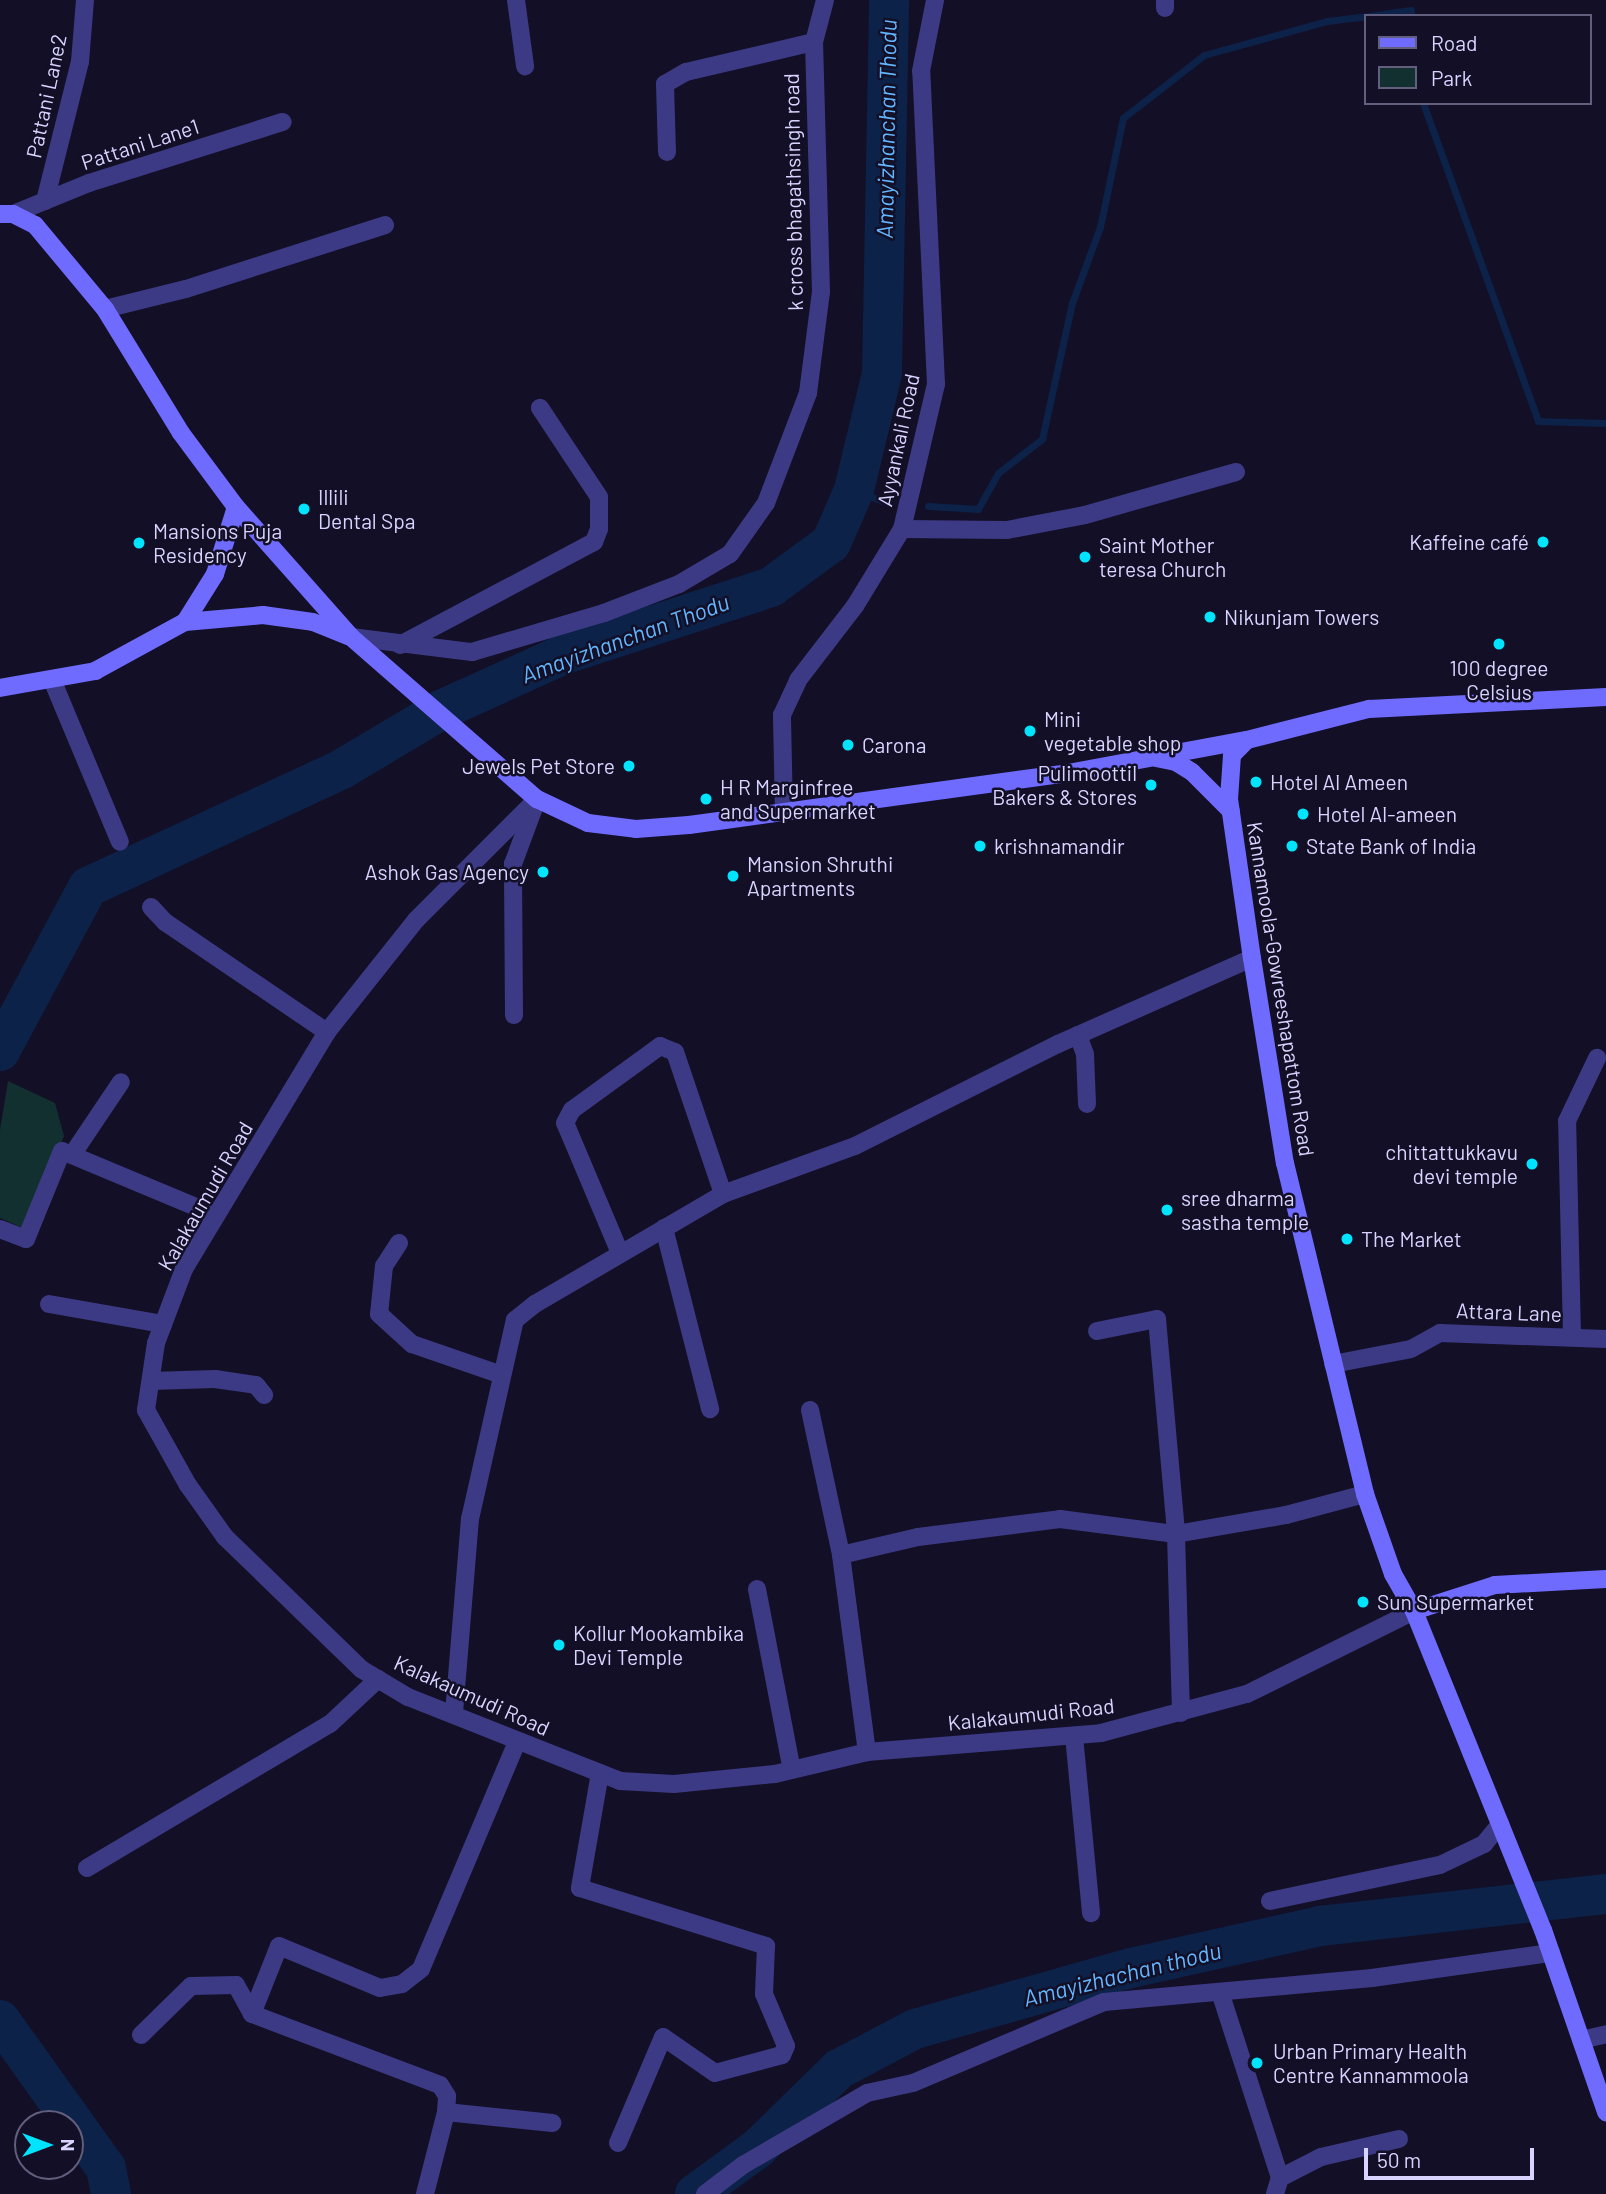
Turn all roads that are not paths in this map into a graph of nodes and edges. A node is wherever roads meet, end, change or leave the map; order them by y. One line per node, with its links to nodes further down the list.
1 (85, 0): 9 (street, Pattani Lane2)
2 (516, 0): 6 (street)
3 (825, 0): 5 (street, k cross bhagathsingh road)
4 (935, 0): 16 (street, Ayyankali Road)
5 (814, 42): 8 (street); 19 (street, k cross bhagathsingh road)
6 (525, 66)
7 (283, 122): 9 (street, Pattani Lane1)
8 (667, 152)
9 (45, 201): 10 (street, Pattani Lane1)
10 (6, 214): 12 (main road)
11 (385, 225): 12 (street)
12 (105, 309): 15 (main road)
13 (540, 408): 19 (street)
14 (1236, 472): 16 (street)
15 (236, 507): 17 (main road); 18 (main road)
16 (902, 529): 27 (street, Ayyankali Road)
17 (185, 622): 18 (main road); 20 (main road)
18 (351, 637): 19 (street, k cross bhagathsingh road); 25 (main road)
19 (400, 645)
20 (53, 681): 21 (main road); 28 (street)
21 (0, 688)
22 (1606, 697): 23 (main road)
23 (1247, 740): 24 (main road); 26 (main road, Kannamoola-Gowreeshapattom Road)
24 (1148, 757): 26 (main road); 27 (main road)
25 (537, 799): 27 (main road); 31 (street); 32 (street, Kalakaumudi Road)
26 (1231, 811): 30 (main road, Kannamoola-Gowreeshapattom Road)
27 (784, 813)
28 (120, 842)
29 (151, 907): 32 (street)
30 (1252, 958): 33 (street); 49 (main road, Kannamoola-Gowreeshapattom Road)
31 (514, 1015)
32 (327, 1032): 39 (street, Kalakaumudi Road)
33 (1078, 1035): 36 (street); 38 (street)
34 (1597, 1058): 47 (street)
35 (121, 1082): 37 (street)
36 (1087, 1104)
37 (74, 1152): 39 (street); 41 (street)
38 (723, 1194): 40 (street); 43 (street)
39 (215, 1215): 45 (street, Kalakaumudi Road)
40 (664, 1228): 43 (street); 53 (street)
41 (0, 1229)
42 (398, 1243): 50 (street)
43 (620, 1253): 50 (street)
44 (48, 1304): 45 (street)
45 (163, 1324): 51 (street, Kalakaumudi Road)
46 (1097, 1331): 56 (street)
47 (1572, 1336): 48 (street, Attara Lane); 49 (street, Attara Lane)
48 (1606, 1339)
49 (1333, 1364): 55 (main road, Kannamoola-Gowreeshapattom Road)
50 (502, 1375): 62 (street)
51 (151, 1381): 52 (street); 61 (street, Kalakaumudi Road)
52 (264, 1395)
53 (710, 1409)
54 (810, 1410): 57 (street)
55 (1365, 1494): 56 (street); 60 (main road, Kannamoola-Gowreeshapattom Road)
56 (1176, 1534): 57 (street); 63 (street)
57 (841, 1555): 66 (street)
58 (1606, 1579): 60 (main road, Kalakaumudi Road)
59 (757, 1589): 67 (street)
60 (1414, 1611): 63 (street, Kalakaumudi Road); 69 (main road, Kannamoola-Gowreeshapattom Road)
61 (378, 1679): 62 (street, Kalakaumudi Road); 70 (street)
62 (454, 1713): 65 (street, Kalakaumudi Road)
63 (1181, 1713): 64 (street, Kalakaumudi Road)
64 (1074, 1736): 66 (street, Kalakaumudi Road); 72 (street)
65 (517, 1742): 68 (street, Kalakaumudi Road); 75 (street)
66 (867, 1752): 67 (street, Kalakaumudi Road)
67 (792, 1770): 68 (street, Kalakaumudi Road)
68 (600, 1773): 83 (street)
69 (1500, 1824): 71 (street); 73 (main road, Kannamoola-Gowreeshapattom Road)
70 (87, 1868)
71 (1270, 1901)
72 (1091, 1913)
73 (1551, 1953): 74 (street); 78 (main road, Kannamoola-Gowreeshapattom Road)
74 (1220, 1992): 84 (street); 86 (street)
75 (252, 2014): 77 (street); 79 (street)
76 (1606, 2034): 78 (street)
77 (141, 2035)
78 (1581, 2040): 80 (main road, Kannamoola-Gowreeshapattom Road)
79 (446, 2112): 81 (street); 85 (street)
80 (1606, 2112)
81 (552, 2123)
82 (1399, 2138): 84 (street)
83 (618, 2143)
84 (1278, 2186)
85 (425, 2194)
86 (705, 2194)

